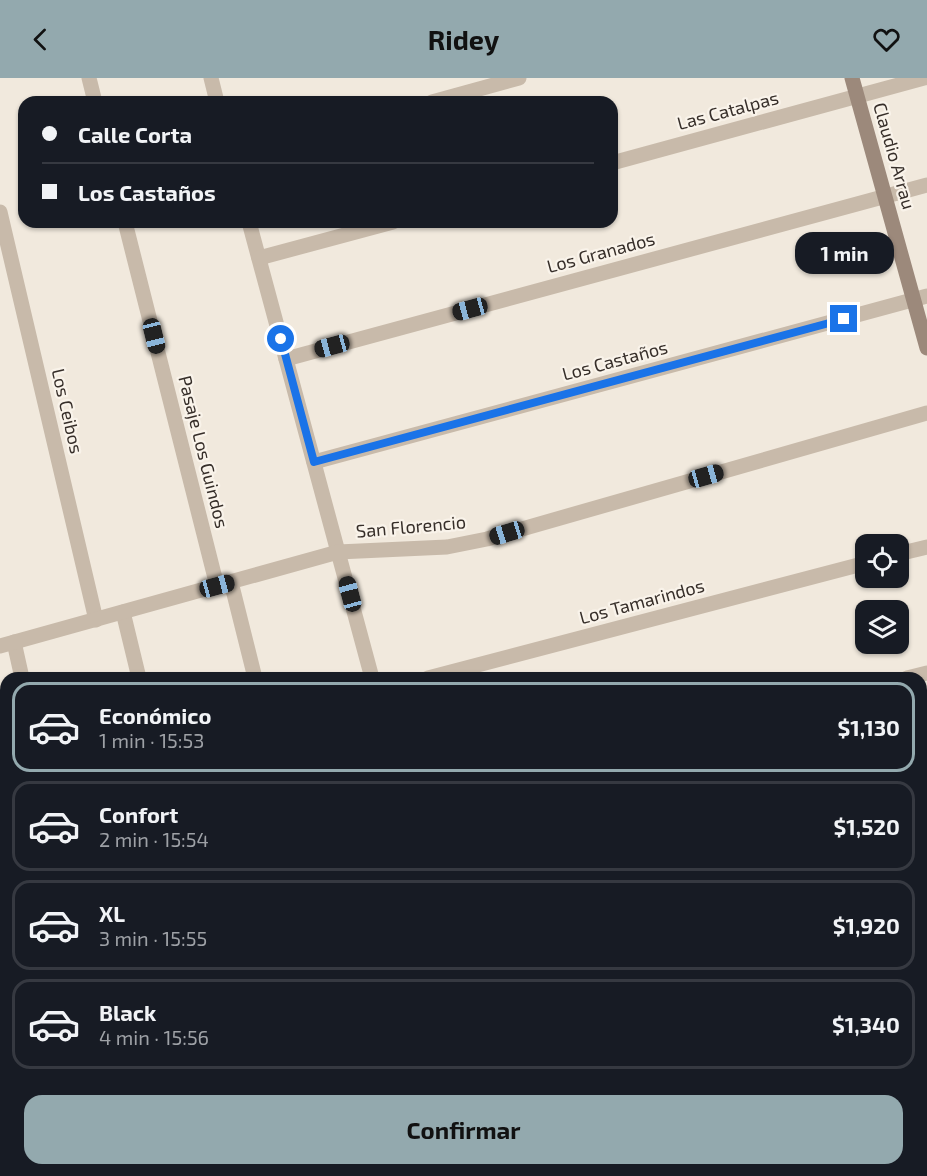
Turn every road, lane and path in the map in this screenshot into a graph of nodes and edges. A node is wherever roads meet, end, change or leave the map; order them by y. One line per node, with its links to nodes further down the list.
1 (89, 78): 6 (street)
2 (211, 78): 7 (street)
3 (519, 78): 8 (street)
4 (852, 78): 9 (street, Claudio Arrau)
5 (924, 78): 9 (street, Las Catalpas)
6 (94, 96)
7 (216, 96)
8 (454, 96)
9 (857, 96): 10 (street, Las Catalpas); 12 (street, Claudio Arrau)
10 (618, 161)
11 (927, 185): 12 (street, Los Granados)
12 (884, 196): 18 (street, Claudio Arrau); 20 (street, Los Granados)
13 (0, 212): 29 (street, Los Ceibos)
14 (127, 228): 27 (street, Pasaje Los Guindos)
15 (251, 228): 17 (street)
16 (371, 228): 17 (street)
17 (259, 258): 20 (street)
18 (920, 298): 19 (street, Claudio Arrau); 22 (street, Los Castaños)
19 (927, 348)
20 (286, 359): 22 (street)
21 (927, 413): 25 (street, San Florencio)
22 (314, 462): 25 (street)
23 (927, 547): 24 (street)
24 (909, 551)
25 (338, 552): 27 (street, San Florencio); 34 (street)
26 (855, 566): 35 (street, Los Tamarindos)
27 (224, 584): 28 (street, San Florencio); 33 (street, Pasaje Los Guindos)
28 (123, 612): 29 (street, San Florencio); 32 (street)
29 (96, 620): 30 (street, San Florencio)
30 (7, 644): 31 (street)
31 (19, 672)
32 (138, 672)
33 (253, 672)
34 (370, 672)
35 (451, 672)

